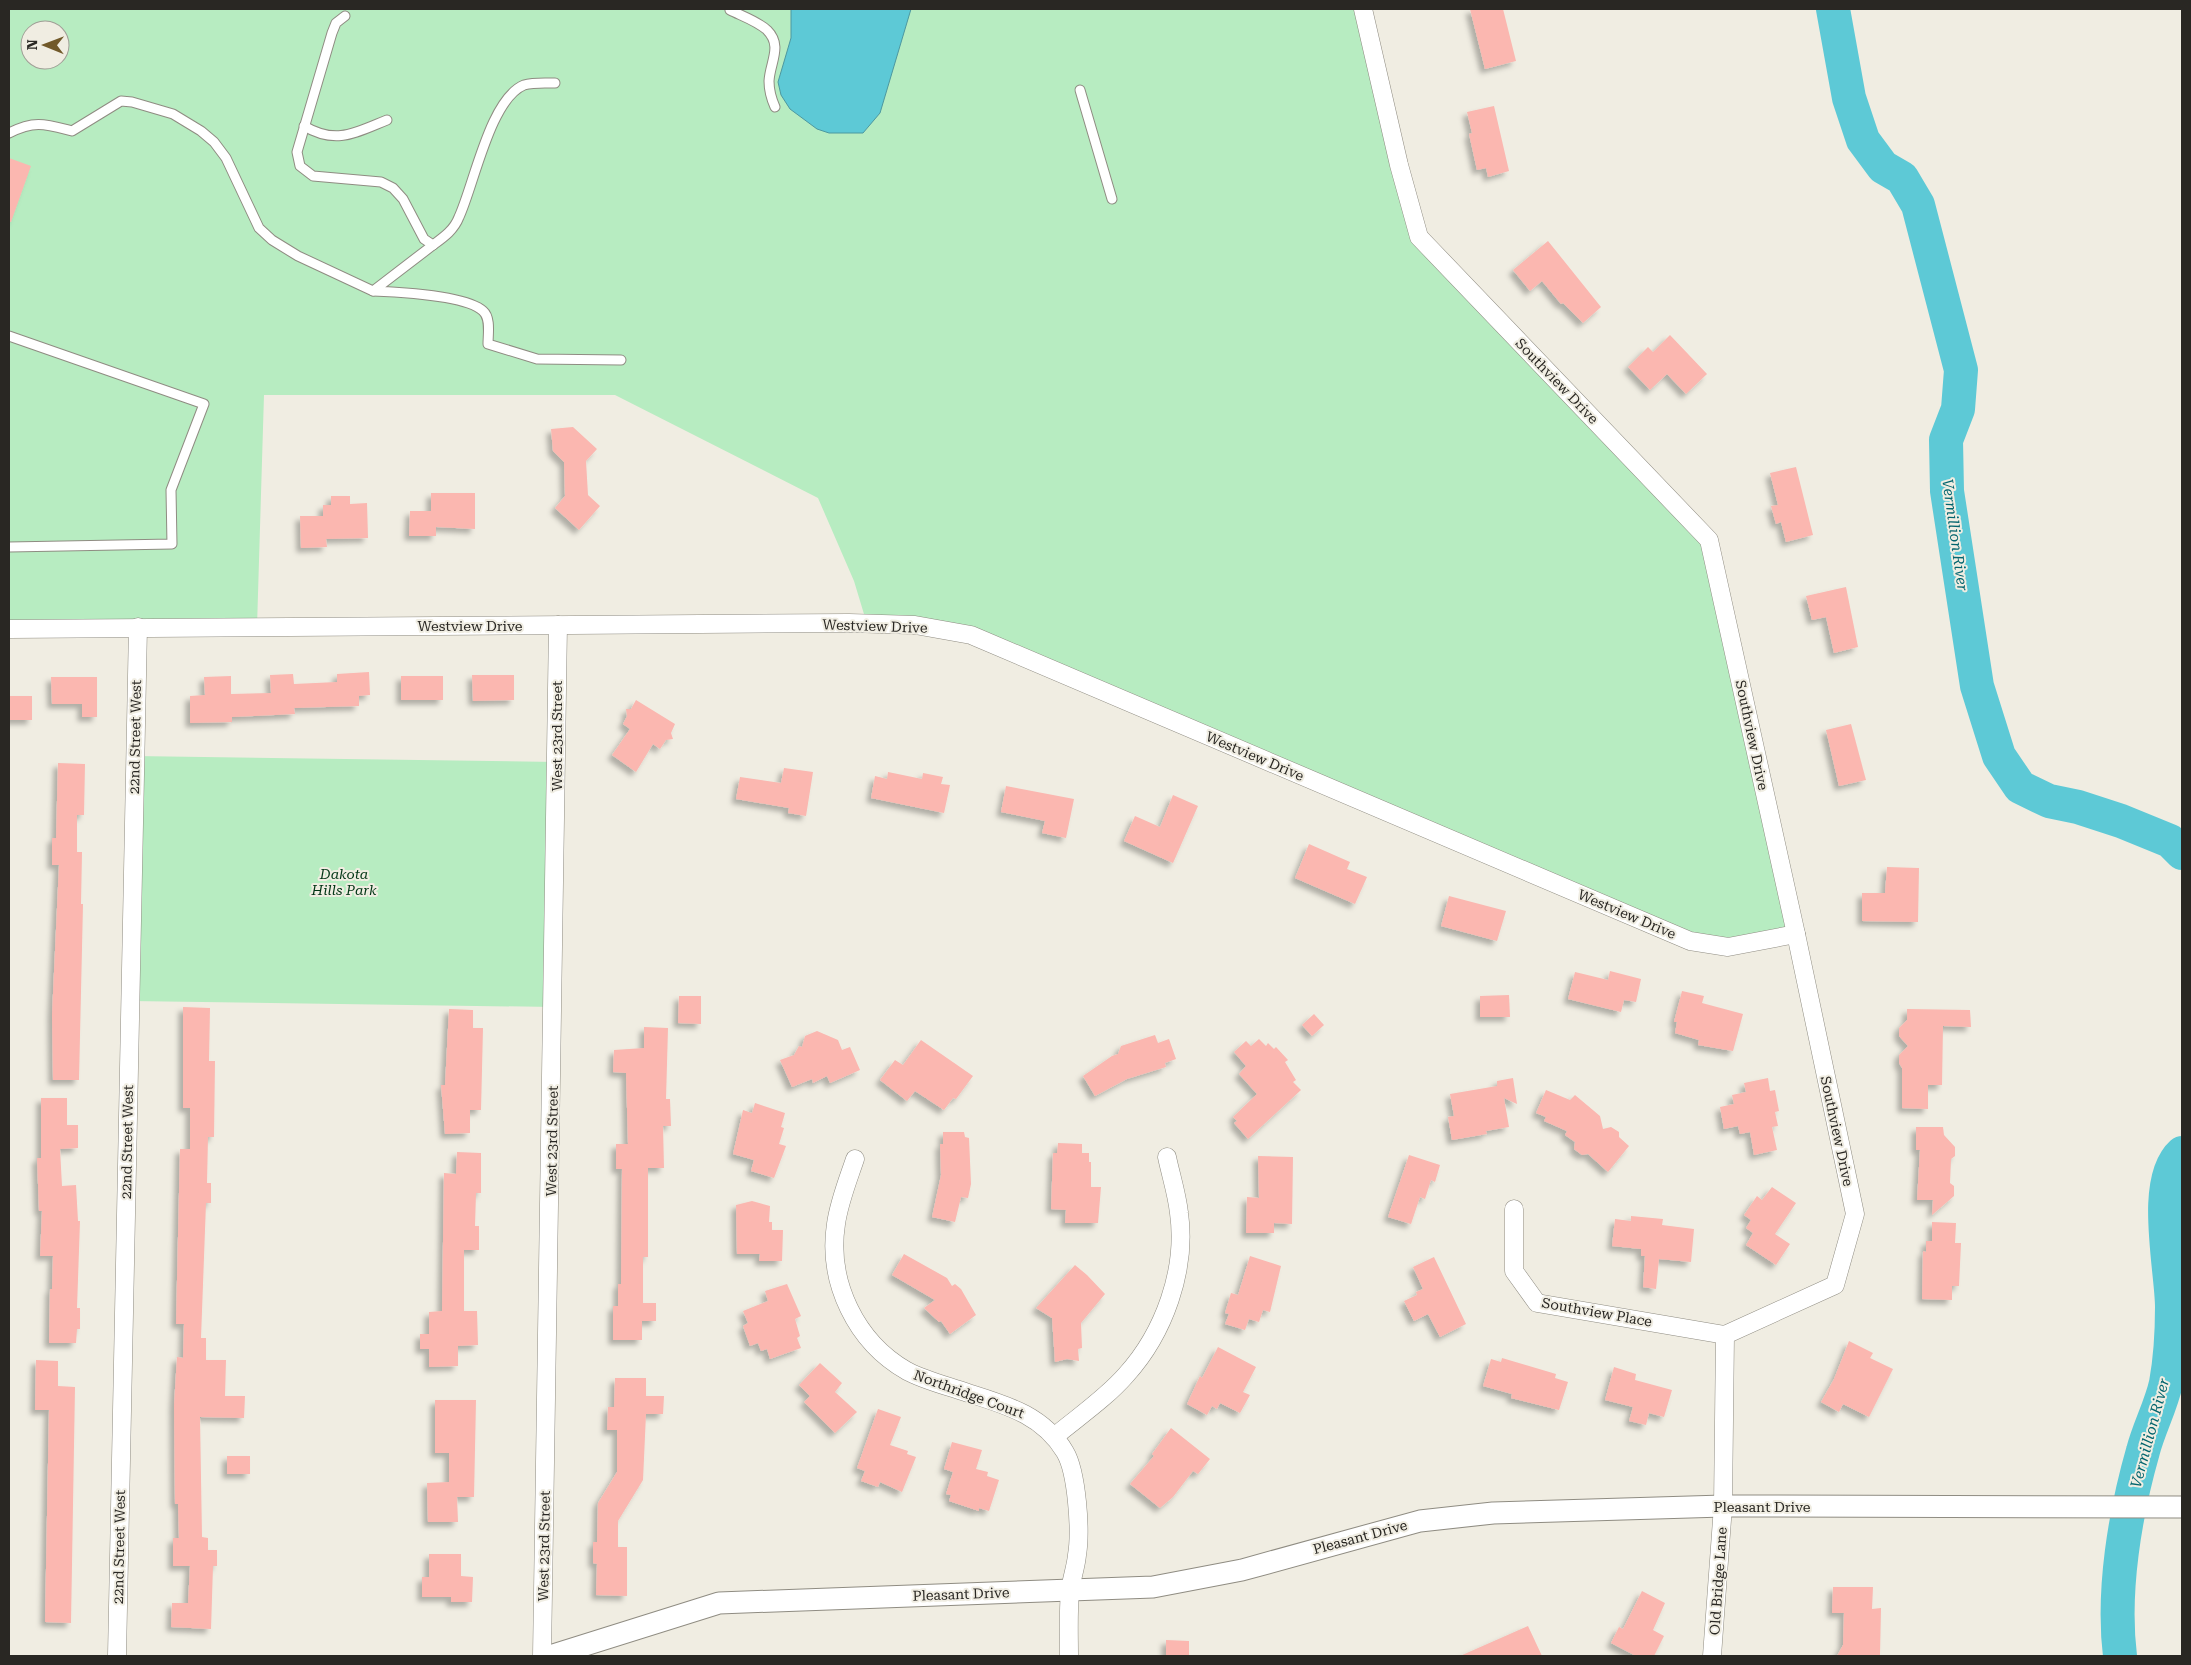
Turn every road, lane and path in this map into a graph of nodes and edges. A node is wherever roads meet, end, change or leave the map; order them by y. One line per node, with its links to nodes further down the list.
1 (1363, 9): 19 (street, Southview Drive)
2 (730, 10): 6 (lane)
3 (346, 16): 8 (lane)
4 (555, 83): 11 (lane)
5 (1080, 90): 10 (lane)
6 (775, 107)
7 (387, 120): 8 (lane)
8 (304, 126): 11 (lane)
9 (9, 133): 12 (lane)
10 (1112, 199)
11 (433, 245): 12 (lane)
12 (373, 291): 14 (lane)
13 (9, 336): 15 (lane)
14 (621, 360)
15 (9, 547)
16 (558, 625): 17 (street, Westview Drive); 19 (street, Westview Drive); 29 (street, West 23rd Street)
17 (138, 627): 18 (street, Westview Drive); 28 (street, 22nd Street West)
18 (9, 629)
19 (1796, 934): 23 (street, Southview Drive)
20 (1167, 1157): 24 (street)
21 (854, 1159): 24 (street, Northridge Court)
22 (1514, 1209): 23 (street, Southview Place)
23 (1725, 1335): 25 (street)
24 (1054, 1437): 27 (street, Northridge Court)
25 (1723, 1506): 26 (street, Pleasant Drive); 27 (street, Pleasant Drive); 32 (street, Old Bridge Lane)
26 (2182, 1507)
27 (1070, 1590): 30 (street, Pleasant Drive); 31 (street, Northridge Court)
28 (117, 1656)
29 (542, 1656)
30 (550, 1656)
31 (1069, 1656)
32 (1712, 1656)

